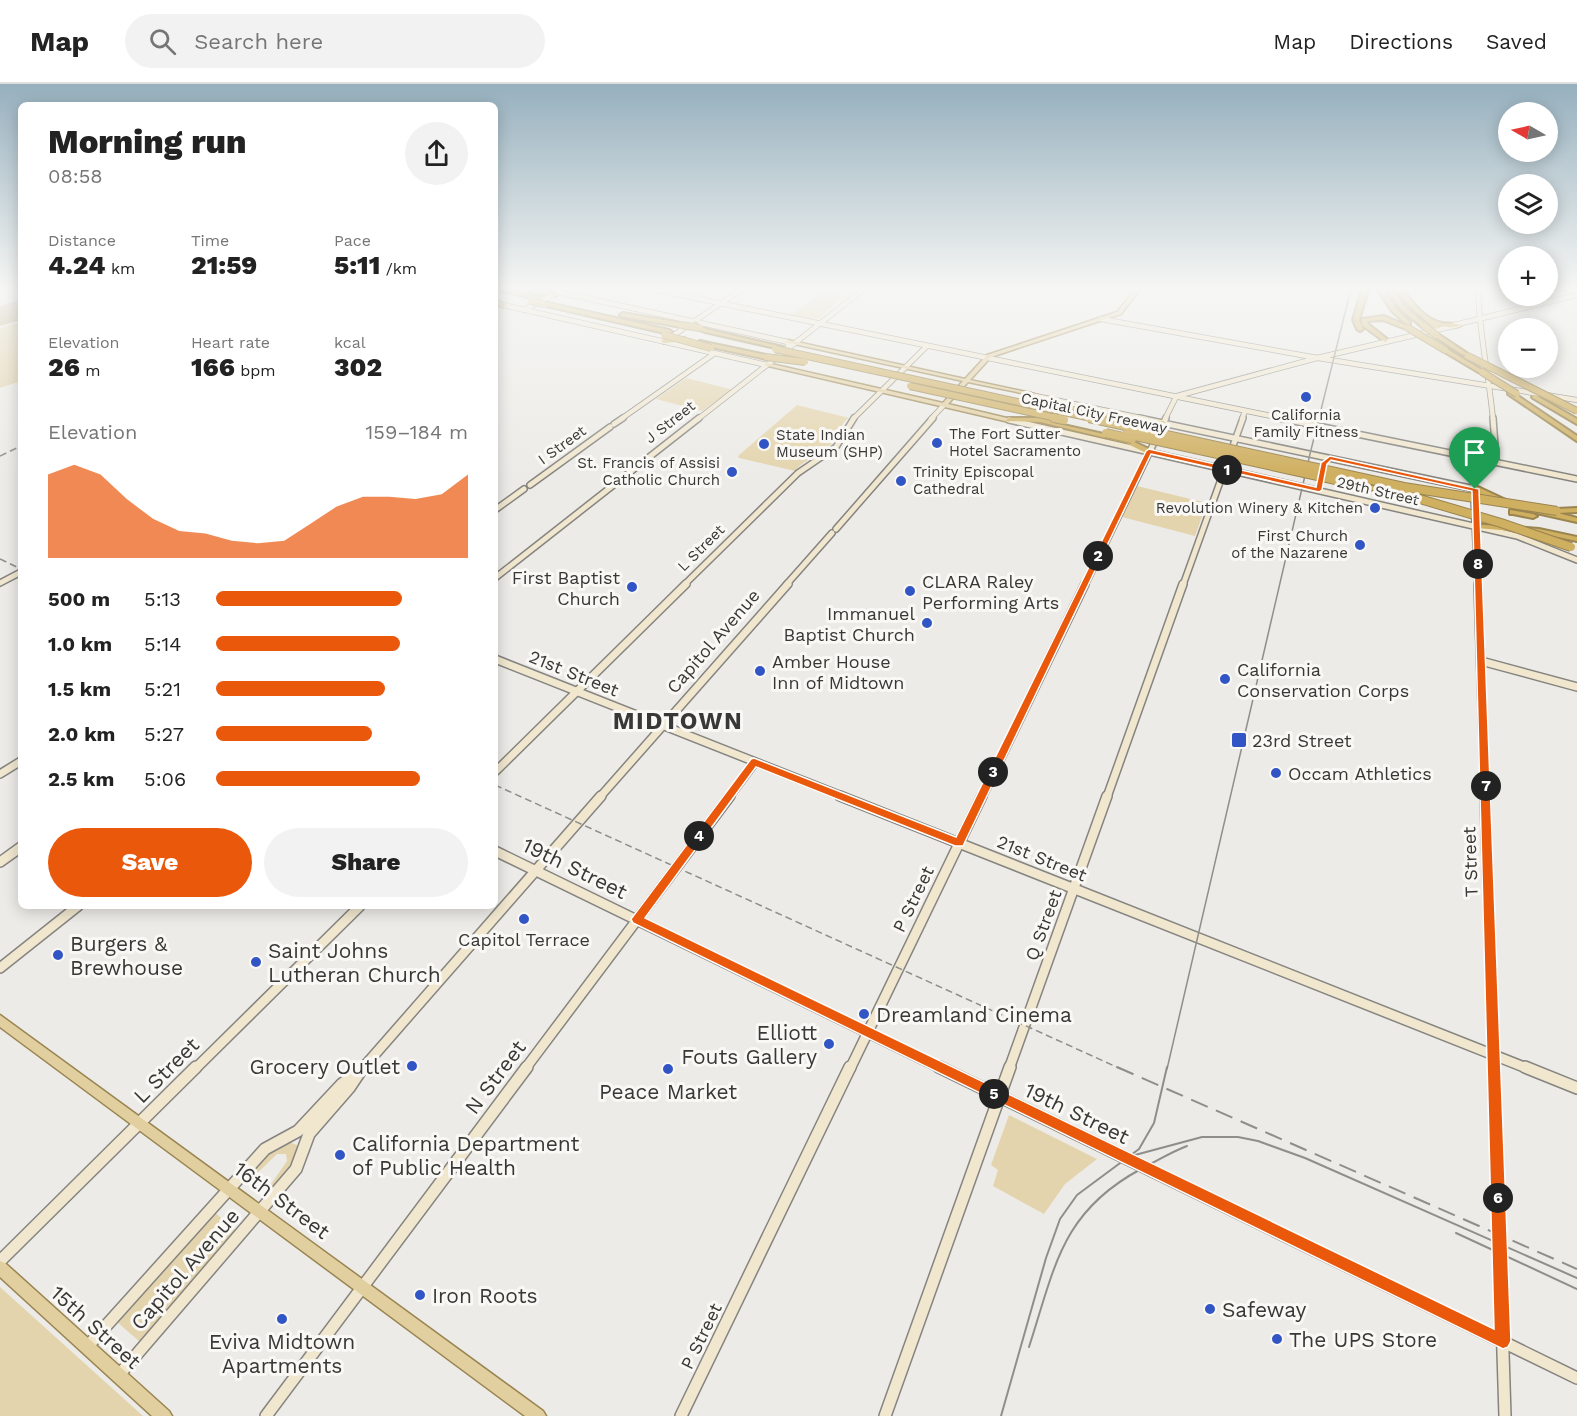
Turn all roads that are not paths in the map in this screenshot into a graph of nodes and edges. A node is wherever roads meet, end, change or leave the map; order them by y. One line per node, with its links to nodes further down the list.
1 (711, 351): 51 (main road, I Street)
2 (719, 351): 19 (highway)
3 (730, 351): 19 (highway)
4 (740, 351): 19 (highway, Capital City Freeway)
5 (779, 351): 19 (main road, J Street)
6 (799, 351): 23 (highway, Capital City Freeway, bridge)
7 (813, 351): 20 (main road)
8 (922, 351): 20 (main road, L Street)
9 (952, 351): 17 (main road)
10 (1006, 351): 17 (main road)
11 (1279, 351): 18 (main road)
12 (1347, 351): 18 (main road)
13 (1447, 351): 25 (highway, bridge)
14 (1461, 351): 16 (highway, bridge)
15 (1484, 351): 22 (main road)
16 (1468, 356): 28 (highway, bridge); 34 (highway, bridge)
17 (986, 358): 21 (main road, Capitol Avenue); 27 (main road)
18 (1317, 358): 22 (main road); 27 (main road)
19 (768, 361): 23 (highway, Capital City Freeway, bridge); 24 (main road, 29th Street); 62 (main road, J Street)
20 (905, 368): 21 (main road); 24 (main road, L Street)
21 (965, 381): 26 (main road); 30 (main road, Capitol Avenue)
22 (1490, 386): 28 (main road); 44 (main road)
23 (935, 388): 35 (highway, bridge); 39 (highway, Capital City Freeway, bridge); 40 (highway, bridge); 41 (highway, Capital City Freeway, bridge)
24 (882, 390): 30 (main road, 29th Street); 67 (main road, L Street)
25 (1513, 393): 36 (highway); 38 (highway)
26 (1029, 394): 35 (highway)
27 (1176, 397): 31 (main road); 35 (main road, P Street)
28 (1556, 398): 29 (main road); 32 (highway)
29 (1577, 400)
30 (944, 405): 33 (main road, 29th Street); 68 (main road, Capitol Avenue)
31 (1245, 411): 37 (main road, Q Street); 42 (main road)
32 (1577, 412)
33 (1009, 420): 40 (main road, 29th Street); 41 (highway, bridge)
34 (1577, 422)
35 (1159, 427): 37 (main road); 39 (highway, bridge); 40 (main road, P Street)
36 (1577, 431)
37 (1235, 438): 43 (main road); 46 (main road, Q Street)
38 (1577, 439)
39 (1225, 448): 50 (highway, Capital City Freeway, bridge)
40 (1149, 451): 46 (main road, 29th Street); 73 (main road, P Street)
41 (1207, 452): 50 (highway, Capital City Freeway, bridge)
42 (1472, 457): 44 (main road); 45 (main road, T Street)
43 (1330, 458): 48 (main road); 49 (main road)
44 (1491, 461): 45 (main road); 47 (main road)
45 (1474, 467): 48 (main road, T Street)
46 (1224, 469): 49 (main road, 29th Street); 78 (main road, Q Street)
47 (1577, 479)
48 (1475, 489): 54 (highway); 55 (main road, T Street)
49 (1319, 490): 55 (main road, 29th Street)
50 (1403, 491): 52 (highway, Capital City Freeway, bridge); 53 (highway, bridge); 59 (highway, Capital City Freeway, bridge)
51 (498, 508)
52 (1577, 510)
53 (1515, 516): 56 (highway); 57 (highway)
54 (1577, 520)
55 (1476, 526): 58 (highway); 60 (main road, 29th Street); 65 (main road, T Street)
56 (1577, 526)
57 (1577, 533)
58 (1577, 539)
59 (1574, 548)
60 (1577, 560)
61 (18, 574): 63 (main road)
62 (498, 576)
63 (0, 583)
64 (498, 660): 67 (main road, 21st Street)
65 (1481, 661): 66 (main road); 85 (main road, T Street)
66 (1577, 687)
67 (576, 692): 68 (main road, 21st Street); 71 (main road, L Street)
68 (663, 726): 70 (main road, 21st Street); 77 (main road, Capitol Avenue)
69 (18, 762): 72 (main road)
70 (754, 762): 73 (main road, 21st Street); 81 (main road, N Street)
71 (498, 769)
72 (0, 774)
73 (959, 843): 78 (main road, 21st Street); 84 (main road, P Street)
74 (18, 849): 76 (main road)
75 (498, 852): 77 (main road, 19th Street)
76 (0, 862)
77 (535, 870): 81 (main road, 19th Street); 86 (main road, Capitol Avenue)
78 (1075, 889): 85 (main road, 21st Street); 88 (main road, Q Street)
79 (74, 909): 82 (main road)
80 (357, 909): 89 (main road, L Street)
81 (637, 919): 84 (main road, 19th Street); 96 (main road, N Street)
82 (0, 968)
83 (0, 1020): 89 (main road, 16th Street)
84 (867, 1032): 88 (main road, 19th Street); 104 (main road, P Street)
85 (1494, 1055): 87 (main road, 21st Street); 97 (main road, T Street)
86 (360, 1071): 90 (main road, Capitol Avenue); 91 (main road, Capitol Avenue)
87 (1577, 1088)
88 (1000, 1097): 97 (main road, 19th Street); 105 (main road, Q Street)
89 (140, 1124): 92 (main road, 16th Street); 94 (main road, L Street)
90 (288, 1137): 91 (main road); 92 (main road, Capitol Avenue)
91 (303, 1146): 93 (main road, Capitol Avenue)
92 (231, 1188): 93 (main road, 16th Street); 98 (main road, Capitol Avenue)
93 (261, 1211): 96 (main road, 16th Street); 99 (main road, Capitol Avenue)
94 (0, 1261)
95 (0, 1268): 98 (main road, 15th Street)
96 (362, 1288): 102 (main road, N Street); 103 (main road, 16th Street)
97 (1503, 1341): 100 (main road, 19th Street); 106 (main road, T Street)
98 (87, 1347): 99 (main road, 15th Street)
99 (119, 1376): 101 (main road, 15th Street)
100 (1577, 1378)
101 (164, 1416)
102 (266, 1416)
103 (538, 1416)
104 (681, 1416)
105 (885, 1416)
106 (1505, 1416)

